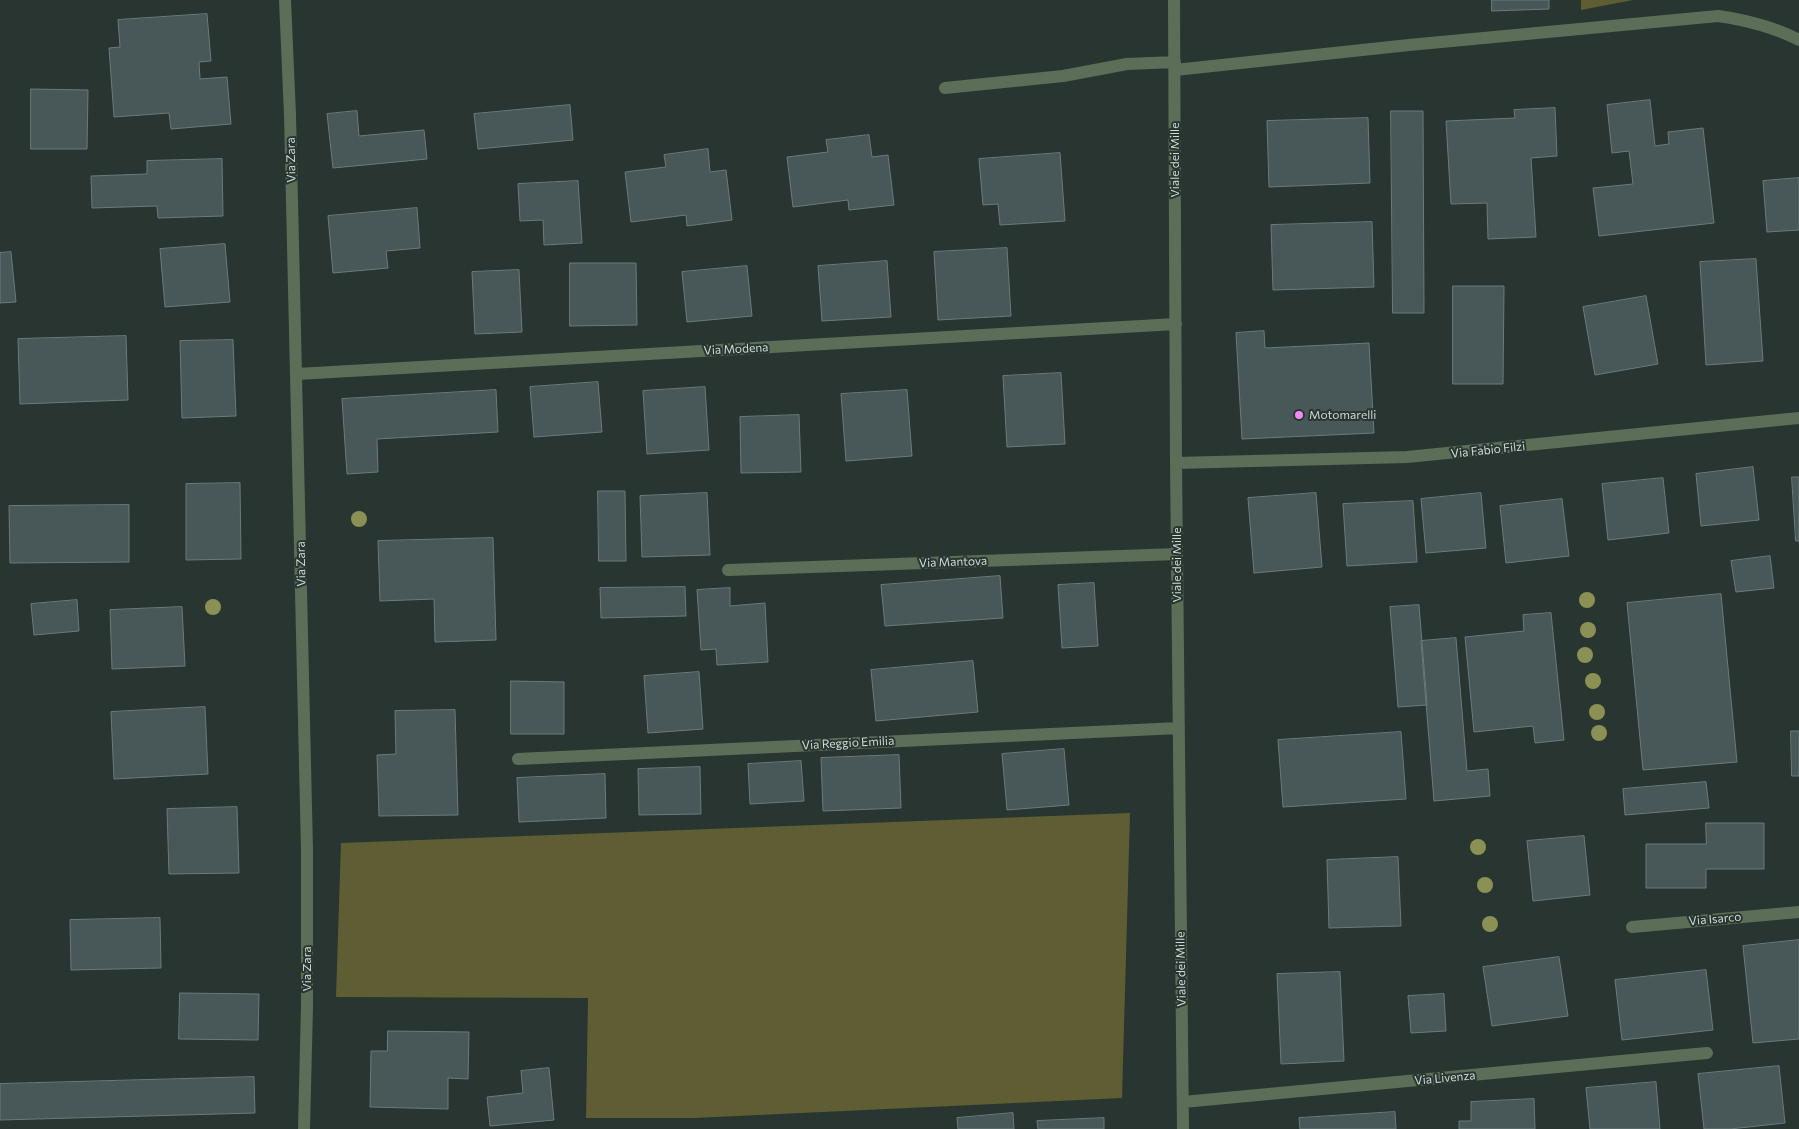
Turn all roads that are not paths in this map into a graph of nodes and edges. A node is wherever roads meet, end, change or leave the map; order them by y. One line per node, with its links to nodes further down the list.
1 (285, 0): 7 (street, Via Zara)
2 (1174, 0): 4 (street, Viale dei Mille)
3 (1799, 40): 4 (street)
4 (1175, 66): 5 (street); 6 (street, Viale dei Mille)
5 (944, 88)
6 (1176, 324): 7 (street, Via Modena); 9 (street, Viale dei Mille)
7 (297, 374): 18 (street, Via Zara)
8 (1799, 418): 9 (street, Via Fabio Filzi)
9 (1176, 463): 10 (street, Viale dei Mille)
10 (1177, 554): 11 (street, Via Mantova); 12 (street, Viale dei Mille)
11 (728, 570)
12 (1179, 728): 13 (street, Via Reggio Emilia); 17 (street, Viale dei Mille)
13 (518, 759)
14 (1799, 912): 15 (street, Via Isarco)
15 (1632, 926)
16 (1707, 1053): 17 (street, Via Livenza)
17 (1183, 1102): 19 (street, Viale dei Mille)
18 (304, 1129)
19 (1183, 1129)

